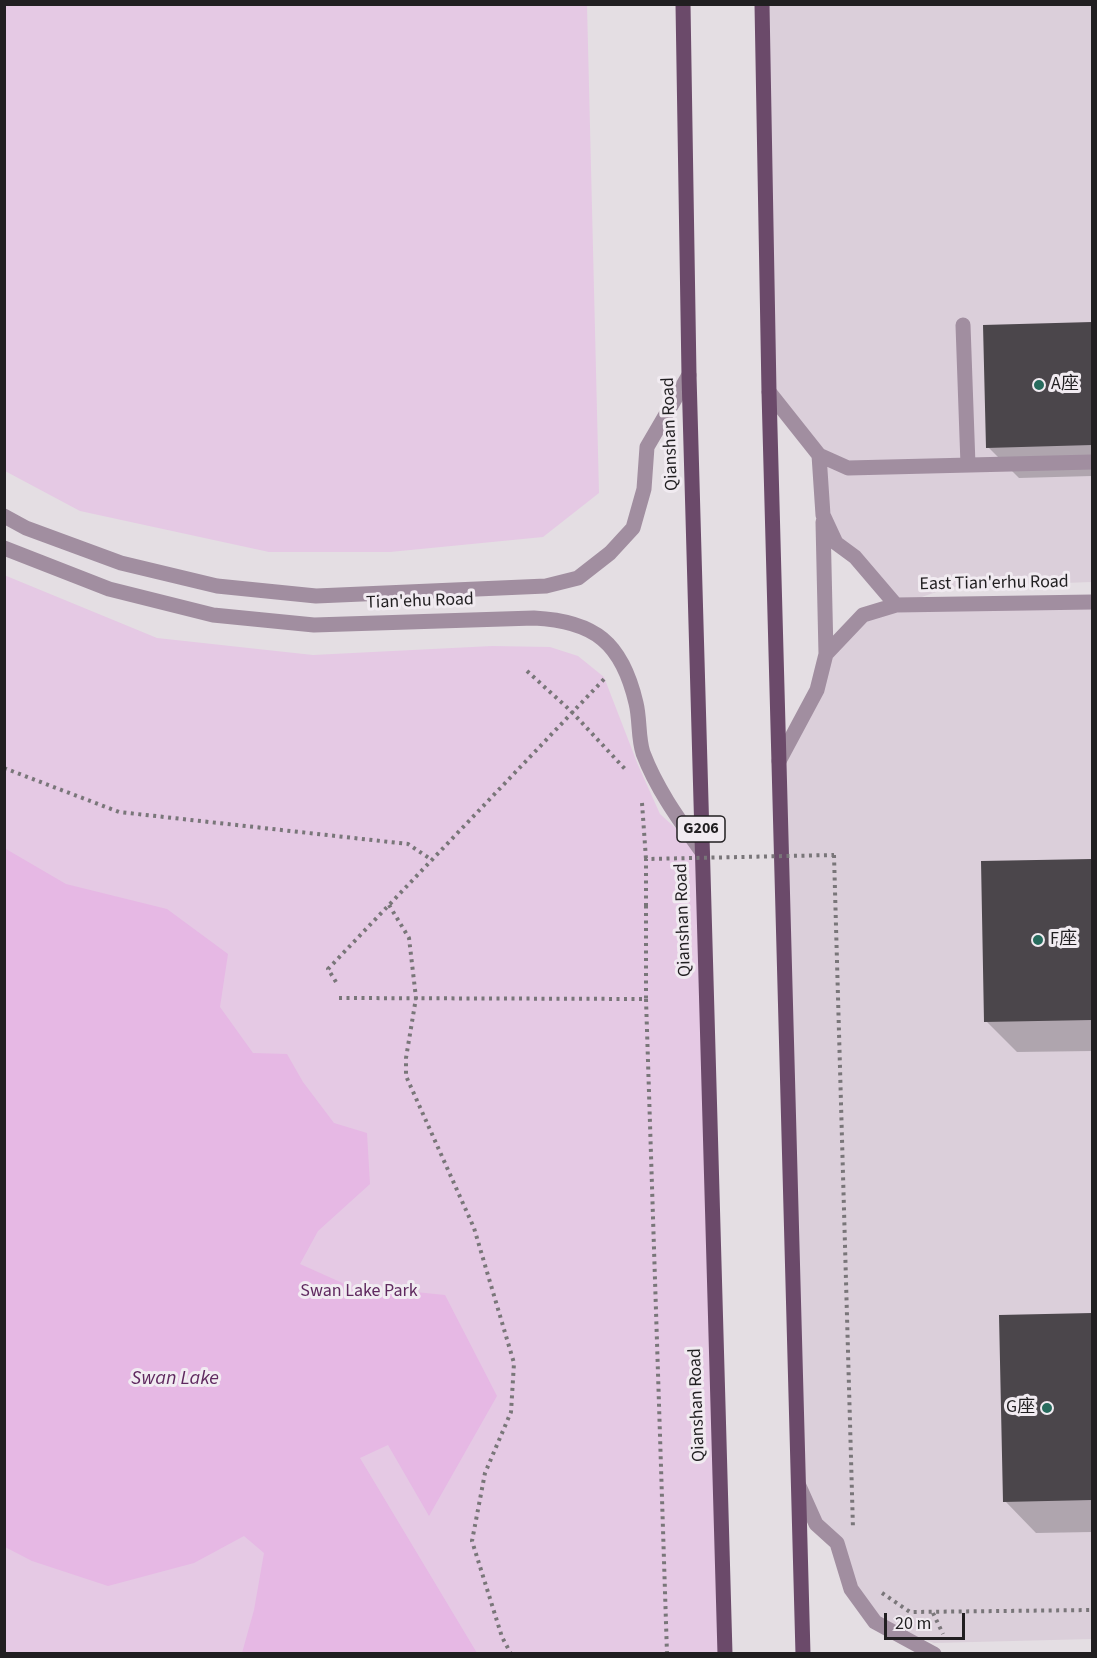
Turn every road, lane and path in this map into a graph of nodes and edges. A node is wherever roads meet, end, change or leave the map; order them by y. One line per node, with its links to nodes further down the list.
1 (683, 4): 4 (main road, Qianshan Road / G206)
2 (762, 4): 5 (main road)
3 (963, 325): 8 (street)
4 (689, 375): 10 (street, Tian'ehu Road); 22 (main road, Qianshan Road / G206)
5 (769, 392): 6 (street); 18 (main road)
6 (819, 455): 8 (street); 9 (street, East Tian'erhu Road)
7 (1092, 462): 8 (street)
8 (968, 465)
9 (823, 514): 13 (street, East Tian'erhu Road); 14 (street)
10 (4, 516)
11 (4, 548): 15 (street, Tian'ehu Road)
12 (1092, 602): 13 (street, East Tian'erhu Road)
13 (896, 605): 14 (street, East Tian'erhu Road)
14 (826, 654): 18 (street, East Tian'erhu Road)
15 (622, 659): 17 (path); 22 (street, Tian'ehu Road)
16 (527, 671): 17 (path)
17 (572, 712): 20 (path); 24 (path)
18 (779, 761): 30 (main road)
19 (4, 768): 24 (path)
20 (629, 777)
21 (638, 794): 23 (path)
22 (702, 852): 36 (main road, Qianshan Road / G206)
23 (646, 859): 29 (path, bridge); 31 (path, bridge)
24 (432, 860): 25 (path)
25 (389, 906): 26 (path); 28 (path)
26 (336, 982)
27 (339, 998): 28 (path)
28 (416, 998): 29 (path); 34 (path)
29 (646, 999): 35 (path)
30 (798, 1486): 37 (main road); 38 (street)
31 (853, 1531)
32 (878, 1590): 33 (path)
33 (1092, 1610)
34 (511, 1653)
35 (667, 1653)
36 (725, 1653)
37 (803, 1653)
38 (934, 1653)

